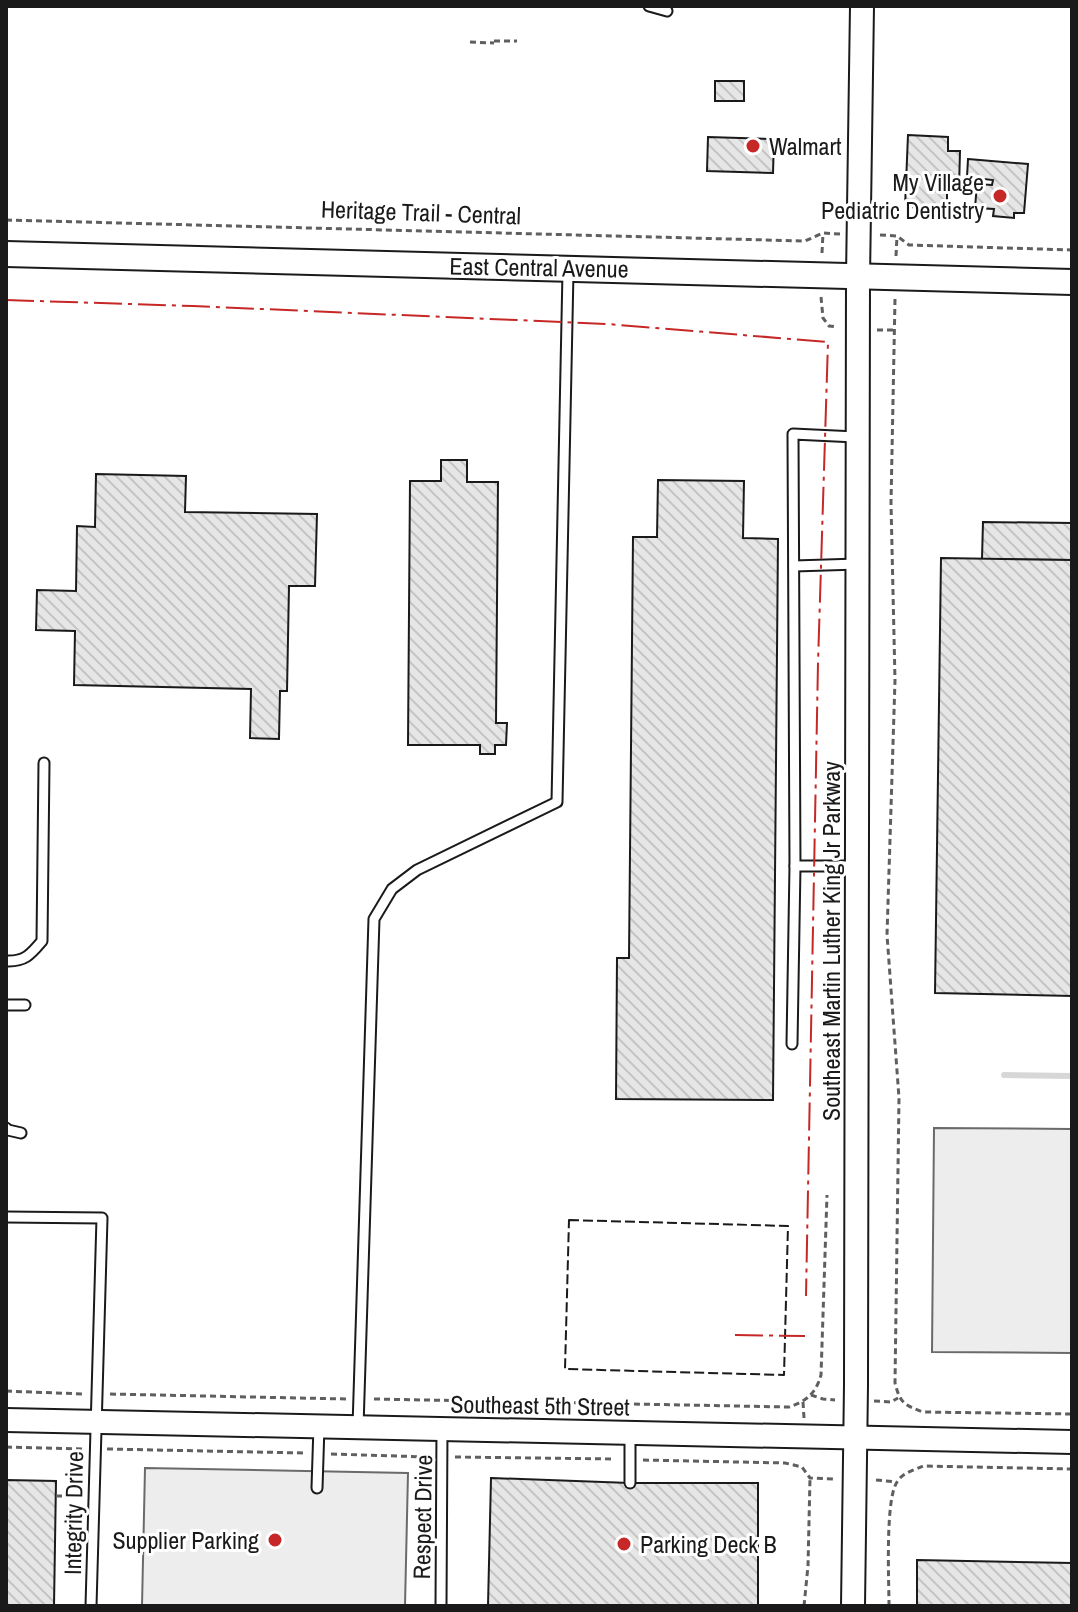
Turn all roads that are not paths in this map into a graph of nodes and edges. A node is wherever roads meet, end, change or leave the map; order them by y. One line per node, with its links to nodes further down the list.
1 (649, 6): 3 (lane)
2 (862, 6): 6 (street, Southeast Martin Luther King Jr Parkway)
3 (667, 11)
4 (6, 254): 5 (main road, East Central Avenue)
5 (568, 268): 6 (main road, East Central Avenue); 24 (lane)
6 (858, 277): 7 (main road, East Central Avenue); 8 (street, Southeast Martin Luther King Jr Parkway)
7 (1072, 282)
8 (858, 437): 9 (street, Southeast Martin Luther King Jr Parkway); 10 (lane)
9 (858, 564): 10 (lane); 13 (street, Southeast Martin Luther King Jr Parkway)
10 (794, 566): 12 (lane)
11 (44, 763): 14 (lane)
12 (795, 866): 13 (lane); 17 (lane)
13 (857, 866): 27 (street, Southeast Martin Luther King Jr Parkway)
14 (6, 961)
15 (6, 1005): 16 (lane)
16 (25, 1005)
17 (792, 1044)
18 (6, 1128): 19 (lane)
19 (21, 1133)
20 (6, 1217): 22 (lane, Integrity Drive)
21 (6, 1420): 22 (street, Southeast 5th Street)
22 (95, 1422): 23 (street, Southeast 5th Street); 31 (lane, Integrity Drive)
23 (319, 1426): 24 (street, Southeast 5th Street); 30 (lane)
24 (358, 1427): 25 (street, Southeast 5th Street)
25 (442, 1429): 26 (street, Southeast 5th Street); 32 (lane, Respect Drive)
26 (630, 1433): 27 (street, Southeast 5th Street); 29 (lane)
27 (856, 1438): 28 (street, Southeast 5th Street); 33 (street, Southeast Martin Luther King Jr Parkway)
28 (1072, 1442)
29 (630, 1483)
30 (317, 1488)
31 (91, 1606)
32 (441, 1606)
33 (853, 1606)

